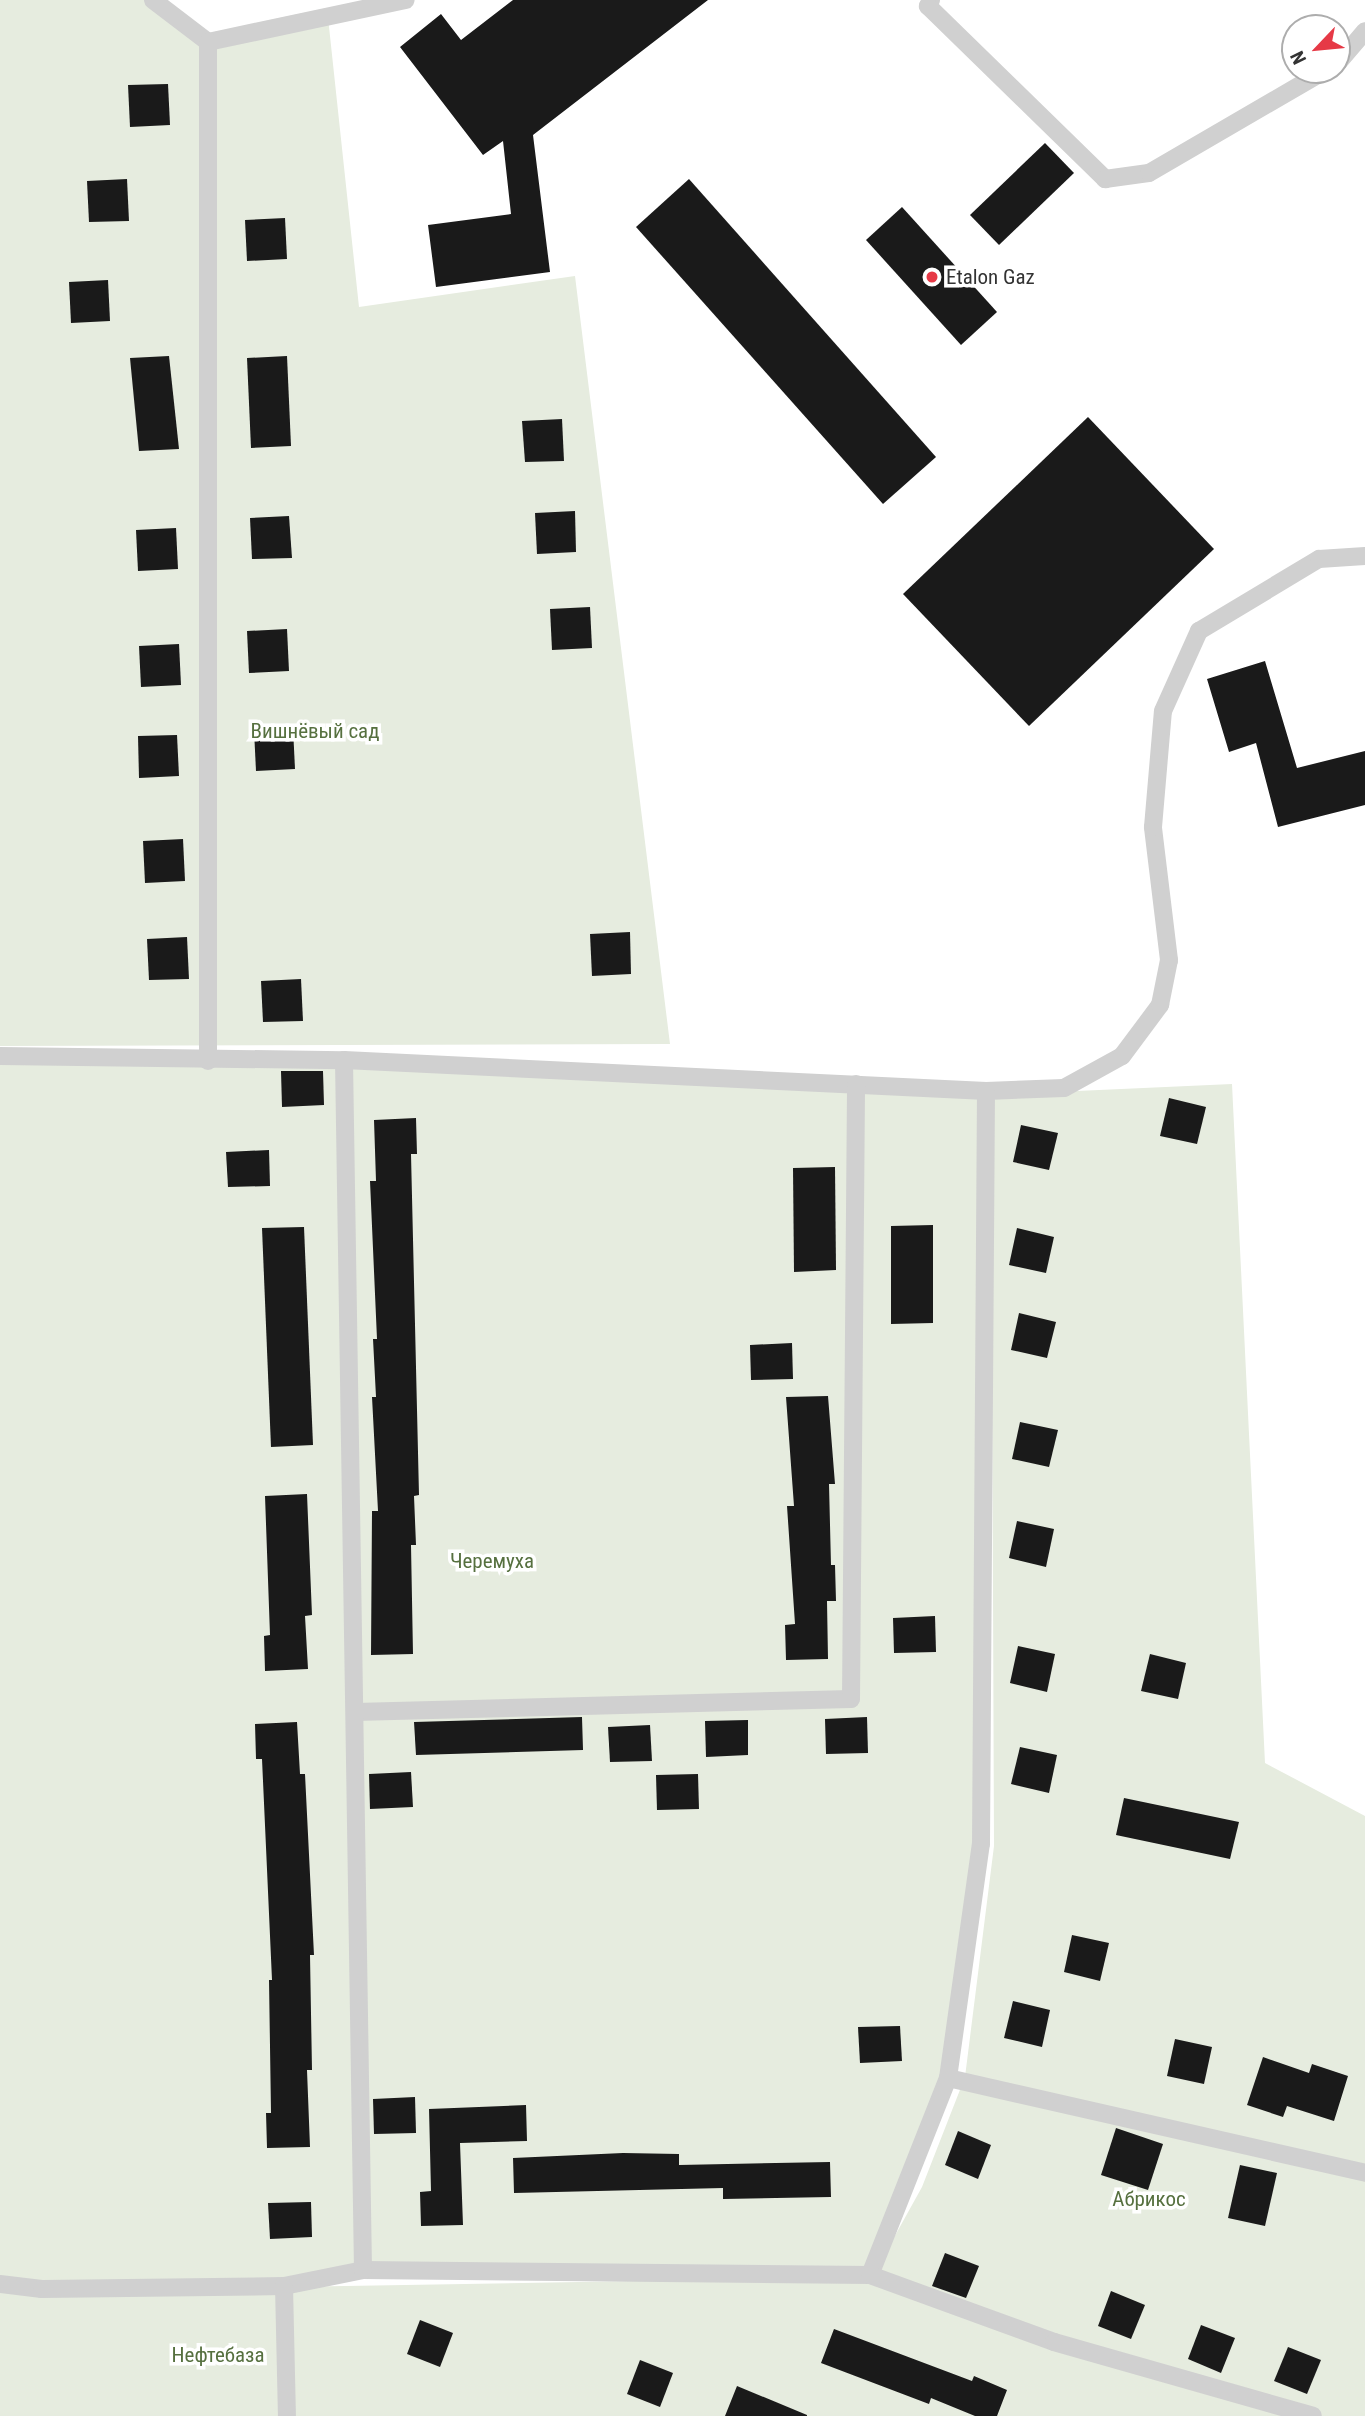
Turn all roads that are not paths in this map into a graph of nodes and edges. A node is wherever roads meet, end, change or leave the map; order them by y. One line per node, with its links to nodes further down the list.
1 (153, 0): 5 (lane)
2 (406, 0): 5 (lane)
3 (931, 0): 7 (lane)
4 (1365, 31): 6 (lane)
5 (208, 42): 11 (lane)
6 (1351, 48)
7 (1302, 84)
8 (1365, 556): 13 (lane)
9 (0, 1056): 11 (lane)
10 (344, 1060): 11 (lane); 12 (lane); 14 (lane)
11 (208, 1061)
12 (856, 1084): 13 (lane); 14 (lane)
13 (986, 1091): 15 (lane)
14 (355, 1712): 17 (lane)
15 (948, 2077): 16 (lane); 18 (lane)
16 (1365, 2173)
17 (363, 2270): 18 (lane); 20 (lane)
18 (870, 2275): 22 (lane)
19 (0, 2284): 20 (lane)
20 (284, 2286): 21 (lane)
21 (286, 2416)
22 (1313, 2416)

